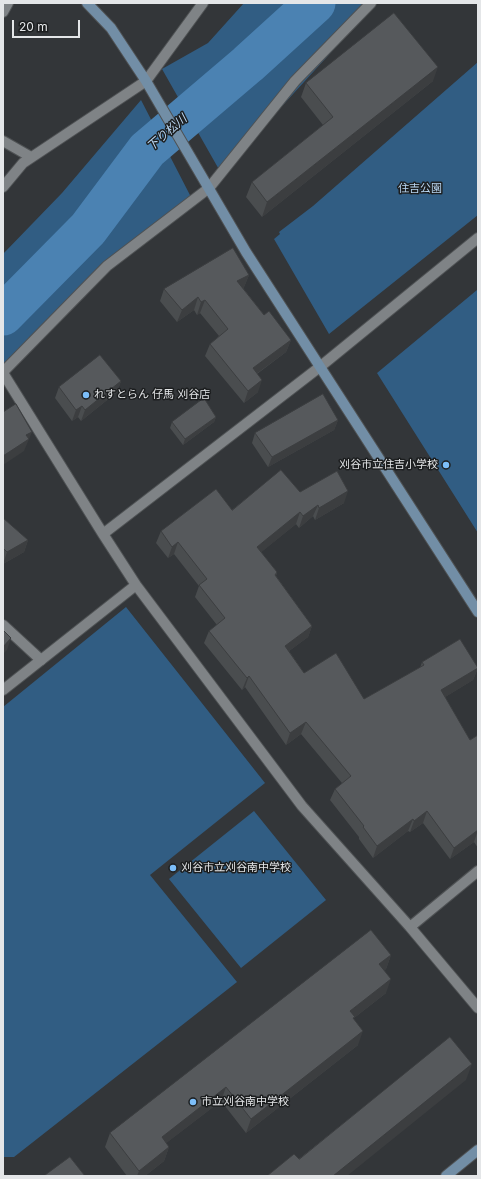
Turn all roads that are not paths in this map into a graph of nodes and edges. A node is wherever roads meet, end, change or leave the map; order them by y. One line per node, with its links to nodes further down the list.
1 (8, 3): 5 (street)
2 (87, 3): 6 (street)
3 (203, 3): 6 (street)
4 (371, 3): 10 (street)
5 (3, 12)
6 (148, 85): 8 (street); 10 (street)
7 (3, 141): 8 (street)
8 (31, 157): 9 (street)
9 (3, 186)
10 (209, 188): 12 (street); 13 (street)
11 (478, 238): 12 (street)
12 (321, 366): 14 (street); 16 (street)
13 (3, 372): 14 (street)
14 (103, 534): 15 (street)
15 (136, 585): 18 (street); 21 (street)
16 (478, 612)
17 (3, 625): 18 (street)
18 (41, 660): 19 (street)
19 (3, 690)
20 (478, 871): 21 (street)
21 (410, 927): 22 (street)
22 (478, 1008)
23 (478, 1150): 24 (street)
24 (446, 1176)

